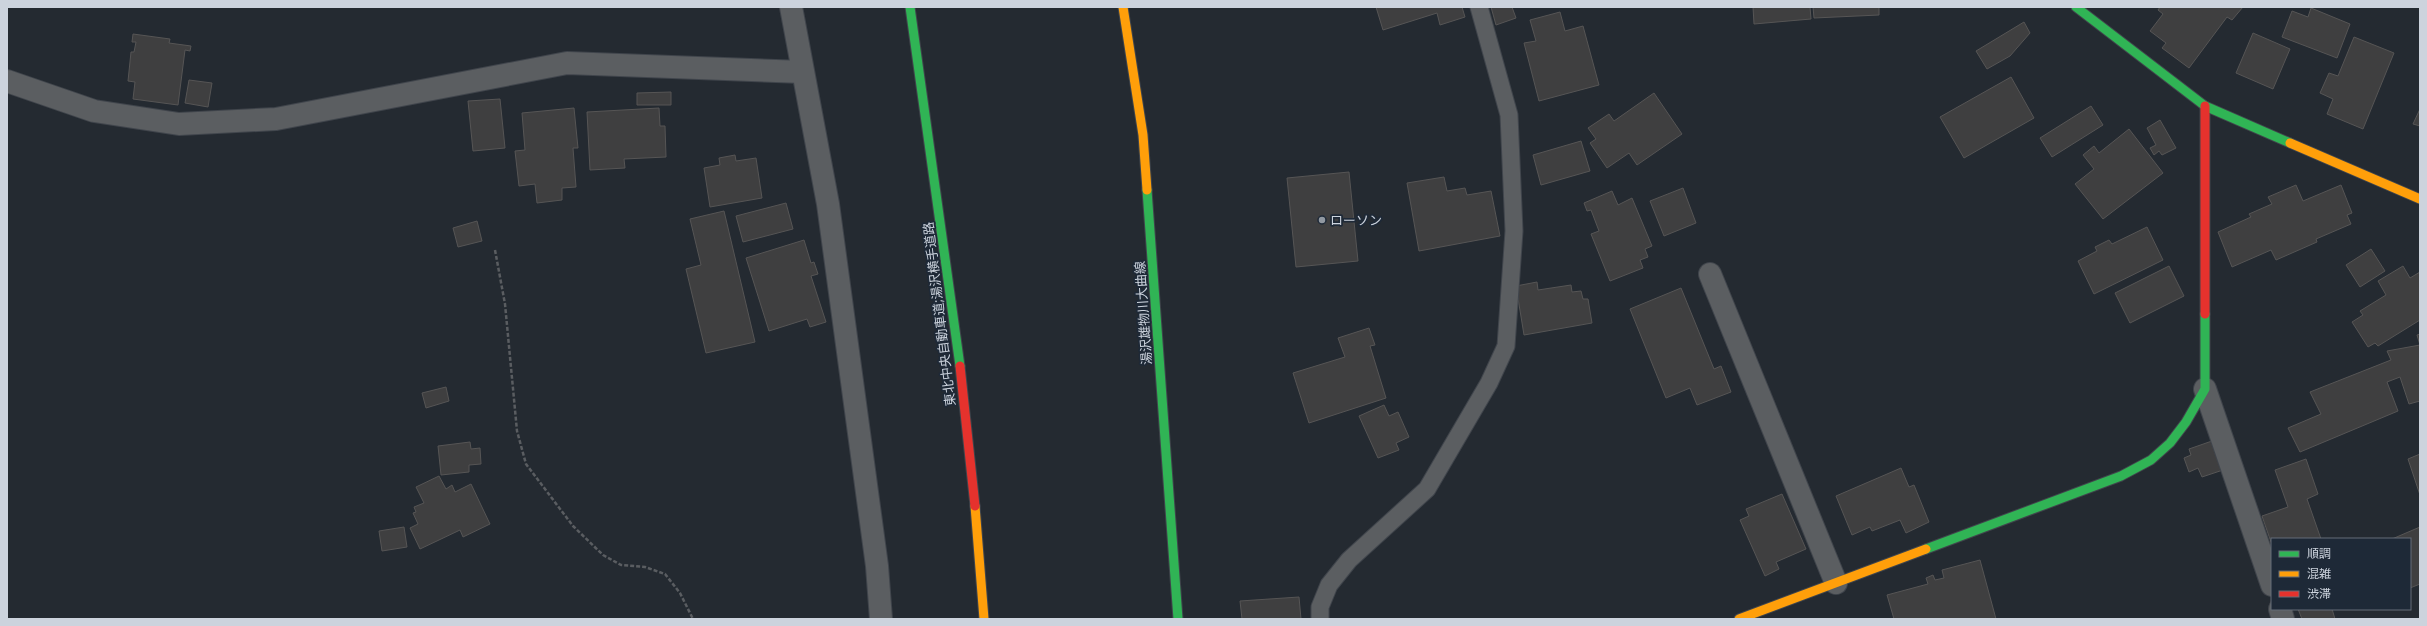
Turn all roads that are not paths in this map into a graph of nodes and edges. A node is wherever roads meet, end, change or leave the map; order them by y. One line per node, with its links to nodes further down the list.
1 (791, 7): 6 (street)
2 (910, 7): 15 (main road, 東北中央自動車道;湯沢横手道路)
3 (1123, 7): 16 (main road, 湯沢雄物川大曲線)
4 (1479, 7): 17 (lane)
5 (2076, 7): 8 (main road)
6 (803, 72): 7 (street); 14 (street)
7 (7, 81)
8 (2205, 106): 9 (main road); 11 (main road)
9 (2420, 199)
10 (1710, 274): 13 (street)
11 (2205, 389): 12 (street); 13 (main road)
12 (2271, 582)
13 (1836, 583): 18 (main road)
14 (881, 619)
15 (984, 619)
16 (1178, 619)
17 (1320, 619)
18 (1739, 619)

